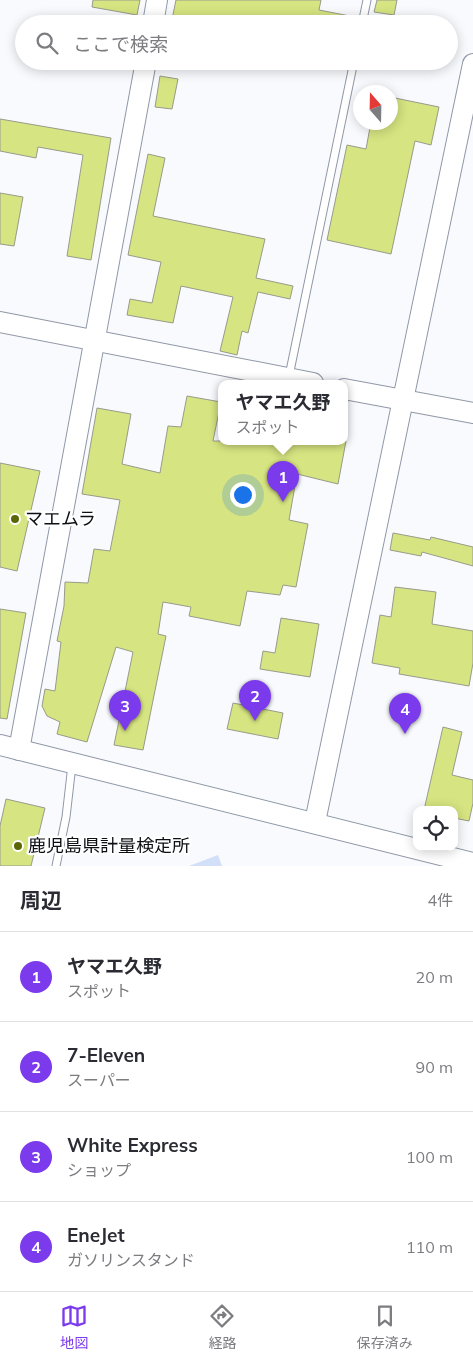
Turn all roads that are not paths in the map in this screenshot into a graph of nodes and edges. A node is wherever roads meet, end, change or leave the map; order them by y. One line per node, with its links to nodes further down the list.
1 (157, 0): 3 (street)
2 (367, 0): 4 (lane)
3 (154, 15)
4 (364, 15)
5 (473, 64): 8 (street)
6 (144, 70): 10 (street)
7 (352, 70): 11 (lane)
8 (470, 92): 14 (street)
9 (0, 322): 10 (street)
10 (94, 340): 11 (street); 16 (street)
11 (289, 379): 12 (street)
12 (295, 380)
13 (348, 389): 14 (street)
14 (404, 400): 15 (street); 18 (street)
15 (473, 414)
16 (9, 748): 17 (street)
17 (73, 762): 18 (street); 21 (lane)
18 (315, 822): 19 (street)
19 (438, 860): 20 (street)
20 (473, 863)
21 (56, 866)

